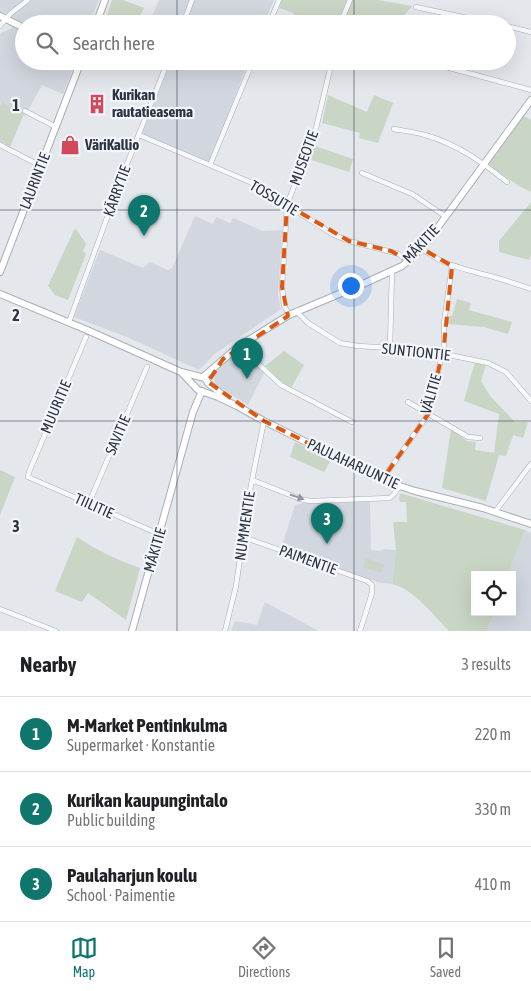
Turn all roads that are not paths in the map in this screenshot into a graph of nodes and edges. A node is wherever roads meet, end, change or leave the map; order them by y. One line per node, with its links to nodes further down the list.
1 (28, 0): 12 (street)
2 (106, 0): 7 (street)
3 (192, 0): 8 (street)
4 (279, 0): 9 (street)
5 (350, 0): 10 (street)
6 (416, 7): 11 (street)
7 (100, 15)
8 (186, 15)
9 (273, 15)
10 (344, 15)
11 (453, 15)
12 (3, 17): 13 (street); 14 (street)
13 (15, 23)
14 (0, 26)
15 (516, 28): 16 (street)
16 (531, 32)
17 (78, 70): 25 (street, LAURINTIE)
18 (164, 70): 27 (street, KÄRRYTIE)
19 (249, 70): 29 (street)
20 (330, 70): 34 (street, MUSEOTIE)
21 (457, 70): 22 (street)
22 (531, 90)
23 (531, 100): 30 (street, MÄKITIE)
24 (25, 111): 25 (street)
25 (56, 126): 31 (street, LAURINTIE)
26 (394, 129): 30 (street)
27 (139, 135): 29 (street, TOSSUTIE); 44 (street, KÄRRYTIE)
28 (0, 145): 31 (street)
29 (210, 164): 34 (street, TOSSUTIE)
30 (484, 164): 33 (street); 35 (street, MÄKITIE)
31 (41, 166): 40 (street, LAURINTIE)
32 (362, 173): 35 (street)
33 (507, 182)
34 (287, 205): 37 (street, TOSSUTIE); 43 (street, MUSEOTIE)
35 (445, 216): 36 (street, MÄKITIE)
36 (422, 248): 37 (street, MÄKITIE); 38 (street)
37 (407, 261): 39 (street, MÄKITIE)
38 (452, 266): 41 (street); 48 (street, VÄLITIE)
39 (392, 271): 43 (street, MÄKITIE); 47 (street)
40 (0, 272)
41 (531, 289)
42 (0, 294): 44 (street, PAULAHARJUNTIE)
43 (292, 313): 46 (street, MÄKITIE); 47 (street, SUNTIONTIE)
44 (69, 322): 50 (street, PAULAHARJUNTIE)
45 (86, 337): 63 (street, MUURITIE)
46 (239, 346): 51 (street, MÄKITIE); 60 (street)
47 (390, 348): 48 (street, SUNTIONTIE)
48 (442, 353): 54 (street, SUNTIONTIE); 58 (street, VÄLITIE)
49 (148, 367): 67 (street, SAVITIE)
50 (181, 372): 51 (street, PAULAHARJUNTIE); 52 (street, PAULAHARJUNTIE)
51 (205, 380): 52 (street); 53 (street, MÄKITIE); 56 (street, PAULAHARJUNTIE)
52 (195, 386): 53 (street, PAULAHARJUNTIE); 57 (street, MÄKITIE)
53 (202, 391): 56 (street, PAULAHARJUNTIE); 57 (street, MÄKITIE)
54 (531, 401)
55 (408, 402): 58 (street)
56 (238, 406): 59 (street, PAULAHARJUNTIE)
57 (193, 412): 70 (street, MÄKITIE)
58 (429, 414): 61 (street); 65 (street, VÄLITIE)
59 (264, 421): 64 (street, NUMMENTIE); 65 (street, PAULAHARJUNTIE)
60 (352, 422)
61 (480, 438)
62 (531, 464): 68 (street)
63 (28, 477): 67 (street, TIILITIE)
64 (252, 480): 66 (street, one-way to 66); 71 (street, NUMMENTIE)
65 (382, 480): 66 (street, PAULAHARJUNTIE)
66 (400, 486): 68 (street, PAULAHARJUNTIE)
67 (89, 503): 70 (street, TIILITIE)
68 (496, 512): 69 (street, PAULAHARJUNTIE)
69 (531, 524)
70 (159, 534): 74 (street, MÄKITIE)
71 (243, 537): 75 (street, NUMMENTIE); 76 (street, PAIMENTIE)
72 (0, 609): 73 (street)
73 (56, 631)
74 (132, 631)
75 (225, 631)
76 (360, 631)

